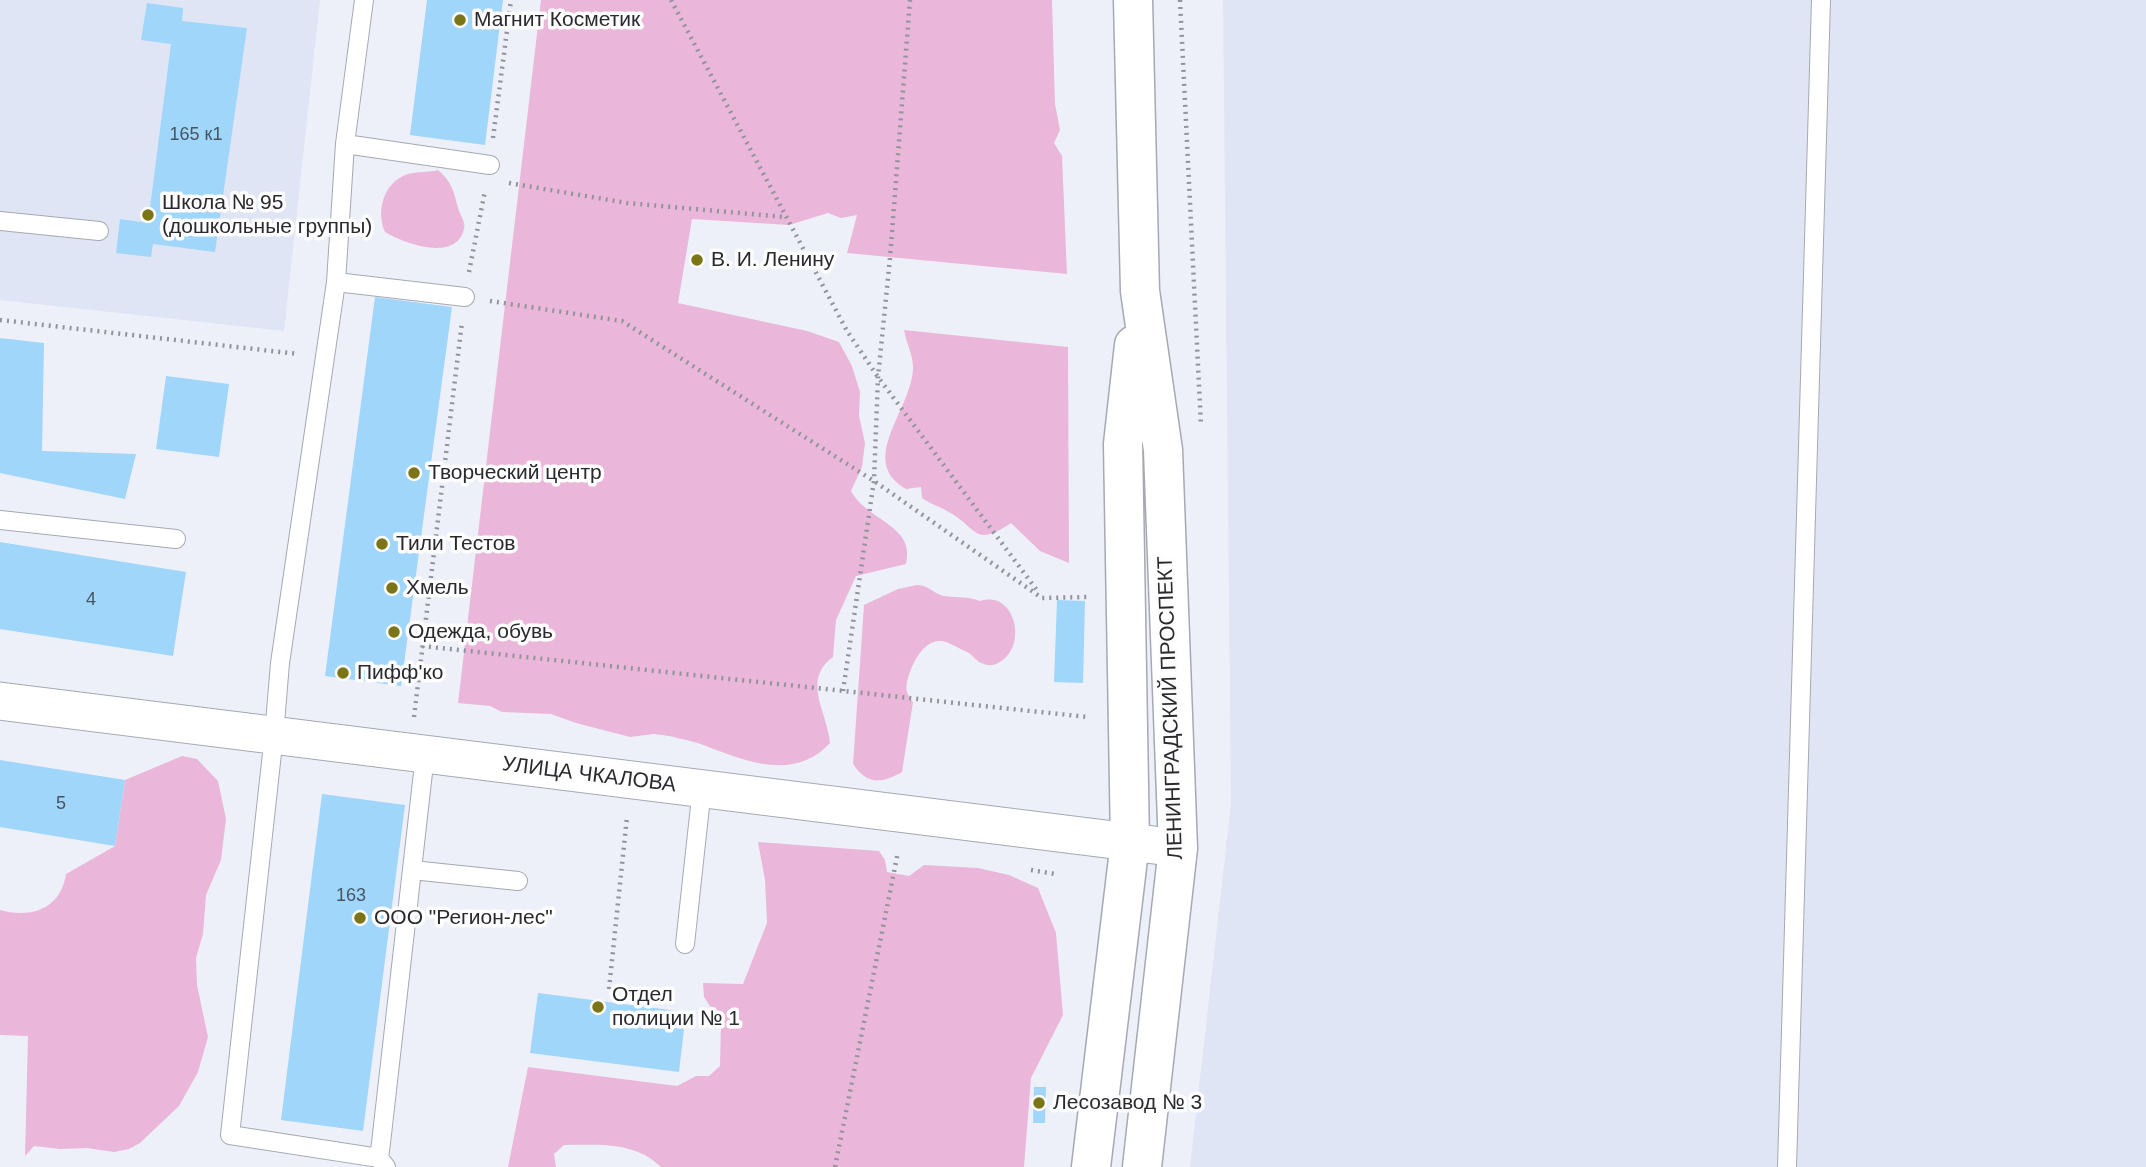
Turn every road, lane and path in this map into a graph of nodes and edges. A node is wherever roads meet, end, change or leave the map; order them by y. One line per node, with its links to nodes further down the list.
1 (364, 0): 6 (lane)
2 (671, 0): 9 (path)
3 (910, 0): 17 (path)
4 (1133, 0): 13 (main road, ЛЕНИНГРАДСКИЙ ПРОСПЕКТ)
5 (1821, 0): 42 (lane)
6 (345, 144): 7 (lane); 12 (lane)
7 (490, 165)
8 (500, 181): 9 (path)
9 (786, 217): 17 (path)
10 (0, 221): 11 (lane)
11 (99, 231)
12 (336, 282): 14 (lane); 16 (lane)
13 (1140, 291): 31 (main road, ЛЕНИНГРАДСКИЙ ПРОСПЕКТ); 32 (main road, ЛЕНИНГРАДСКИЙ ПРОСПЕКТ)
14 (465, 297): 18 (path); 23 (path)
15 (0, 320): 16 (path)
16 (325, 357): 27 (lane)
17 (878, 377): 18 (path); 22 (path)
18 (874, 481): 22 (path); 24 (path)
19 (0, 520): 20 (lane)
20 (176, 540)
21 (1093, 597): 22 (path)
22 (1042, 598)
23 (422, 646): 24 (path); 28 (path)
24 (843, 691): 26 (path)
25 (0, 701): 27 (street, УЛИЦА ЧКАЛОВА)
26 (1087, 717)
27 (274, 735): 28 (street, УЛИЦА ЧКАЛОВА); 38 (lane)
28 (418, 754): 29 (street, УЛИЦА ЧКАЛОВА); 34 (lane)
29 (702, 788): 31 (street, УЛИЦА ЧКАЛОВА); 36 (lane)
30 (627, 816): 37 (path)
31 (1130, 842): 32 (street, УЛИЦА ЧКАЛОВА); 40 (main road, ЛЕНИНГРАДСКИЙ ПРОСПЕКТ)
32 (1178, 848): 41 (main road, ЛЕНИНГРАДСКИЙ ПРОСПЕКТ)
33 (898, 852): 39 (path)
34 (412, 870): 35 (lane); 38 (lane)
35 (518, 881)
36 (685, 944)
37 (609, 989)
38 (383, 1162)
39 (835, 1167)
40 (1091, 1167)
41 (1142, 1167)
42 (1787, 1167)

